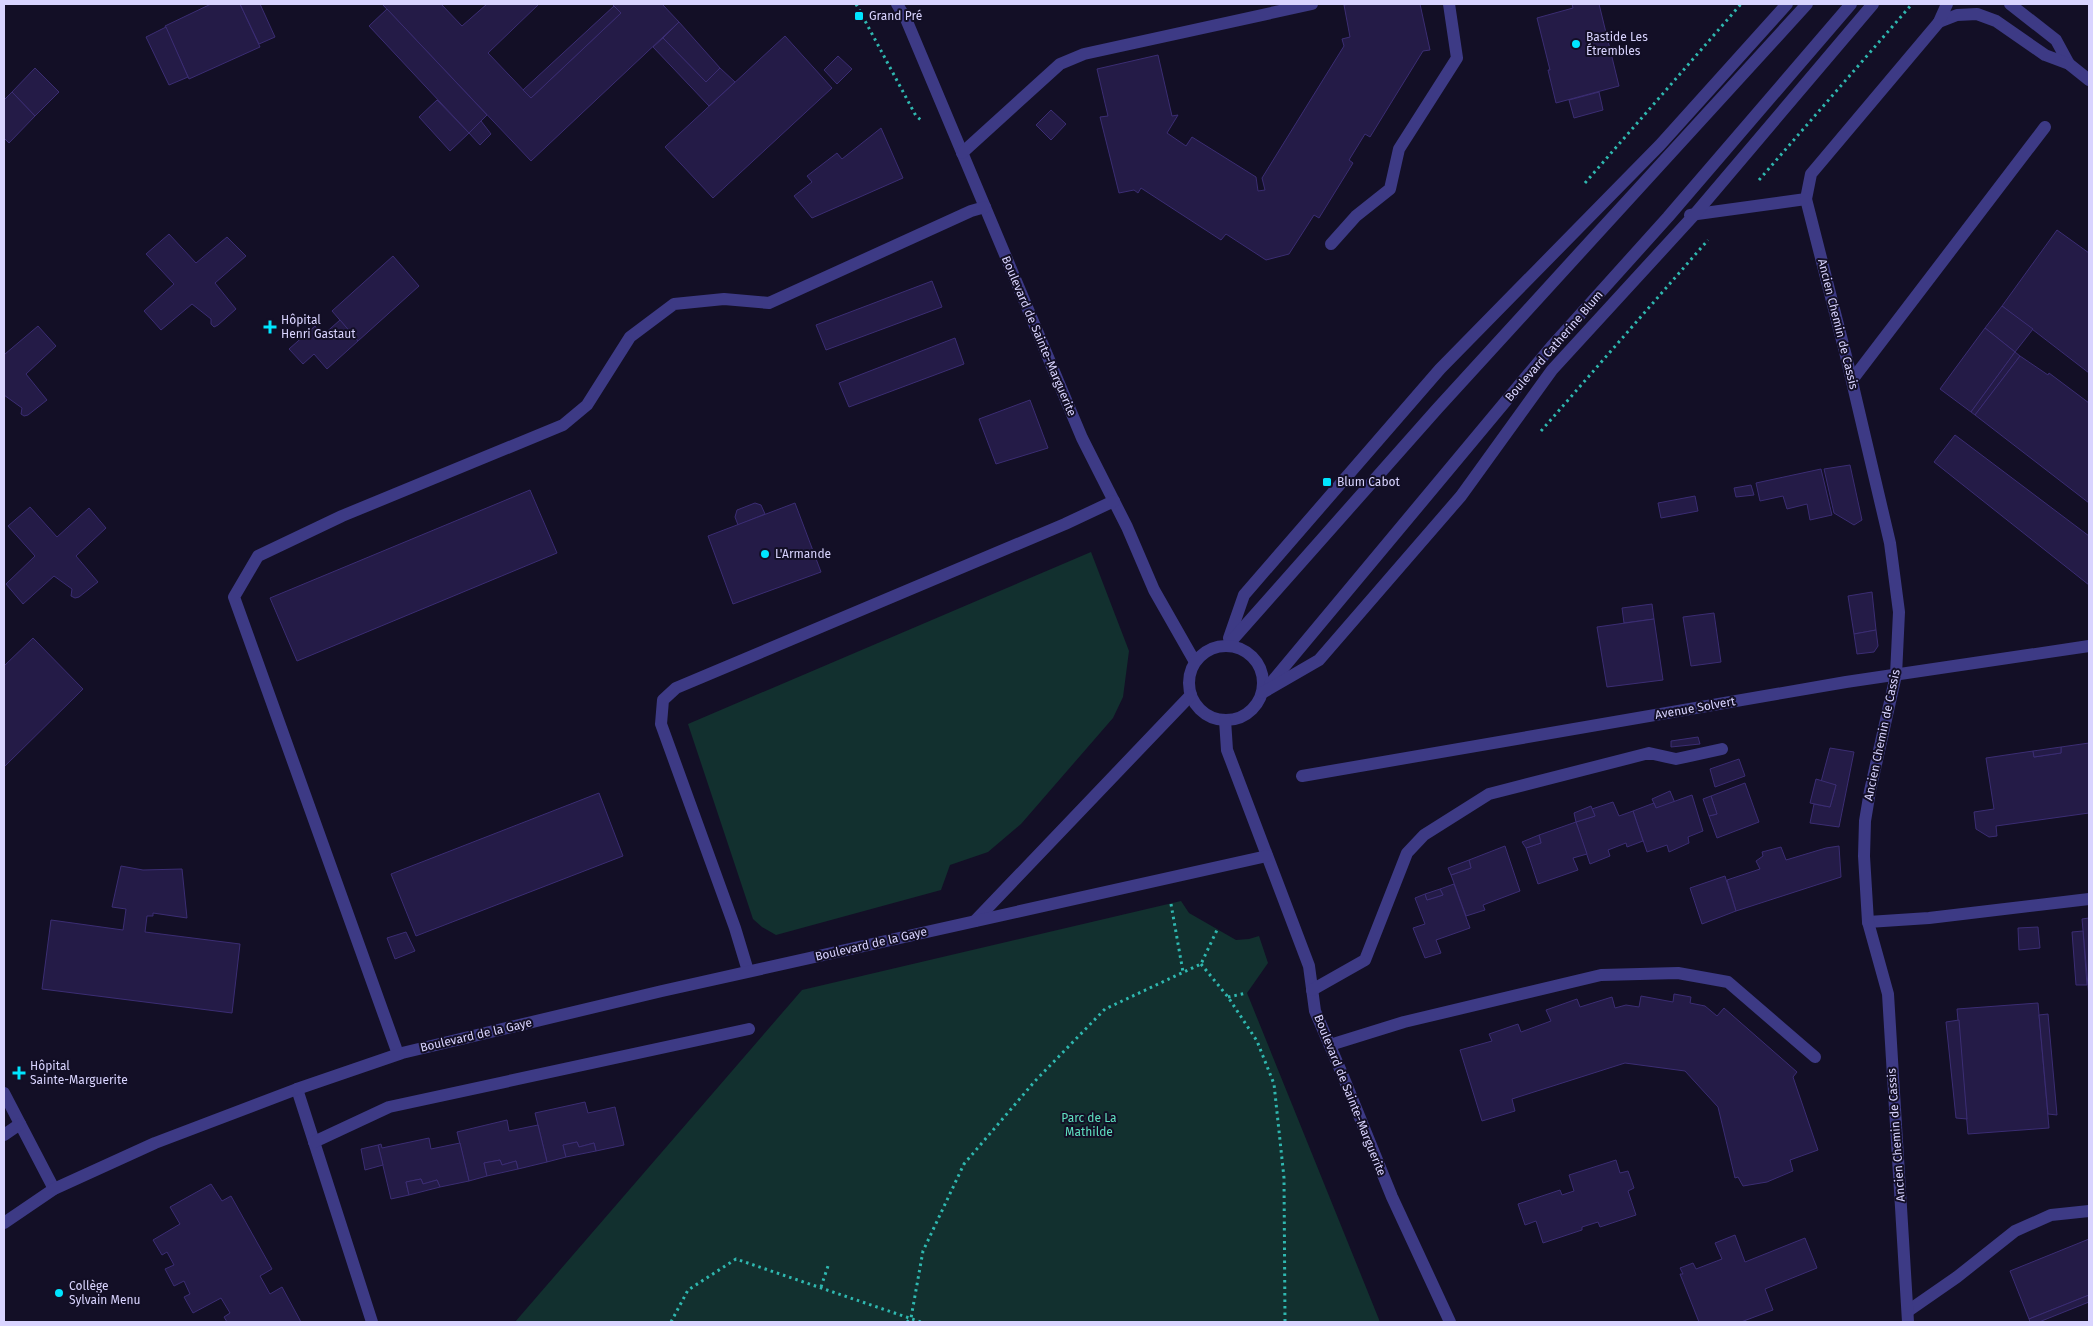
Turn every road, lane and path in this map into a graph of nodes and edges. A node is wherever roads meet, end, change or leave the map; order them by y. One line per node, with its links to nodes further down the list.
1 (856, 4): 15 (path)
2 (897, 4): 17 (street, Boulevard de Sainte-Marguerite)
3 (1312, 4): 17 (street)
4 (1448, 4): 23 (street)
5 (1787, 4): 26 (street)
6 (1806, 4): 26 (street)
7 (1851, 4): 22 (street, Boulevard Catherine Blum)
8 (1872, 4): 21 (street)
9 (1912, 4): 18 (path)
10 (1947, 4): 12 (street, Ancien Chemin de Cassis)
11 (2010, 4): 13 (street)
12 (1939, 22): 13 (street); 19 (street, Ancien Chemin de Cassis)
13 (2069, 64): 14 (street)
14 (2089, 80)
15 (916, 116)
16 (2045, 127): 24 (street)
17 (962, 153): 20 (street, Boulevard de Sainte-Marguerite)
18 (1754, 186)
19 (1806, 199): 21 (street); 24 (street, Ancien Chemin de Cassis)
20 (985, 207): 25 (street, Boulevard de Sainte-Marguerite); 49 (street)
21 (1695, 214): 22 (street); 30 (street)
22 (1668, 217): 30 (street, Boulevard Catherine Blum)
23 (1331, 244)
24 (1852, 380): 29 (street, Ancien Chemin de Cassis)
25 (1114, 501): 28 (street, Boulevard de Sainte-Marguerite); 42 (street)
26 (1227, 646): 28 (street); 30 (street)
27 (2089, 646): 29 (street, Avenue Solvert)
28 (1195, 662): 31 (street)
29 (1896, 675): 34 (street, Avenue Solvert); 39 (street, Ancien Chemin de Cassis)
30 (1262, 693): 32 (street)
31 (1191, 694): 32 (street); 38 (street)
32 (1225, 720): 35 (street, Boulevard de Sainte-Marguerite)
33 (1722, 749): 44 (street)
34 (1302, 776)
35 (1268, 856): 38 (street, Boulevard de la Gaye); 44 (street, Boulevard de Sainte-Marguerite)
36 (2089, 899): 39 (street)
37 (1171, 904): 43 (path)
38 (975, 921): 42 (street, Boulevard de la Gaye)
39 (1868, 922): 62 (street, Ancien Chemin de Cassis)
40 (1217, 930): 41 (path)
41 (1201, 964): 43 (path); 46 (path)
42 (748, 971): 49 (street, Boulevard de la Gaye)
43 (1183, 972): 63 (path)
44 (1312, 990): 48 (street, Boulevard de Sainte-Marguerite)
45 (1247, 993): 46 (path)
46 (1228, 997): 68 (path)
47 (749, 1029): 55 (street)
48 (1330, 1045): 50 (street); 61 (street, Boulevard de Sainte-Marguerite)
49 (398, 1054): 51 (street, Boulevard de la Gaye)
50 (1815, 1057)
51 (297, 1089): 55 (street); 56 (street, Boulevard de la Gaye)
52 (4, 1093): 53 (street)
53 (20, 1124): 54 (street); 56 (street)
54 (4, 1135)
55 (314, 1142): 64 (street)
56 (54, 1189): 58 (street, Boulevard de la Gaye)
57 (2089, 1211): 62 (street)
58 (4, 1223)
59 (828, 1266): 60 (path)
60 (821, 1288): 63 (path); 65 (path)
61 (1445, 1310): 69 (street); 70 (street, Boulevard de Sainte-Marguerite)
62 (1908, 1317)
63 (912, 1318): 66 (path); 67 (path)
64 (372, 1322)
65 (671, 1322)
66 (907, 1322)
67 (921, 1322)
68 (1285, 1322)
69 (1439, 1322)
70 (1450, 1322)

